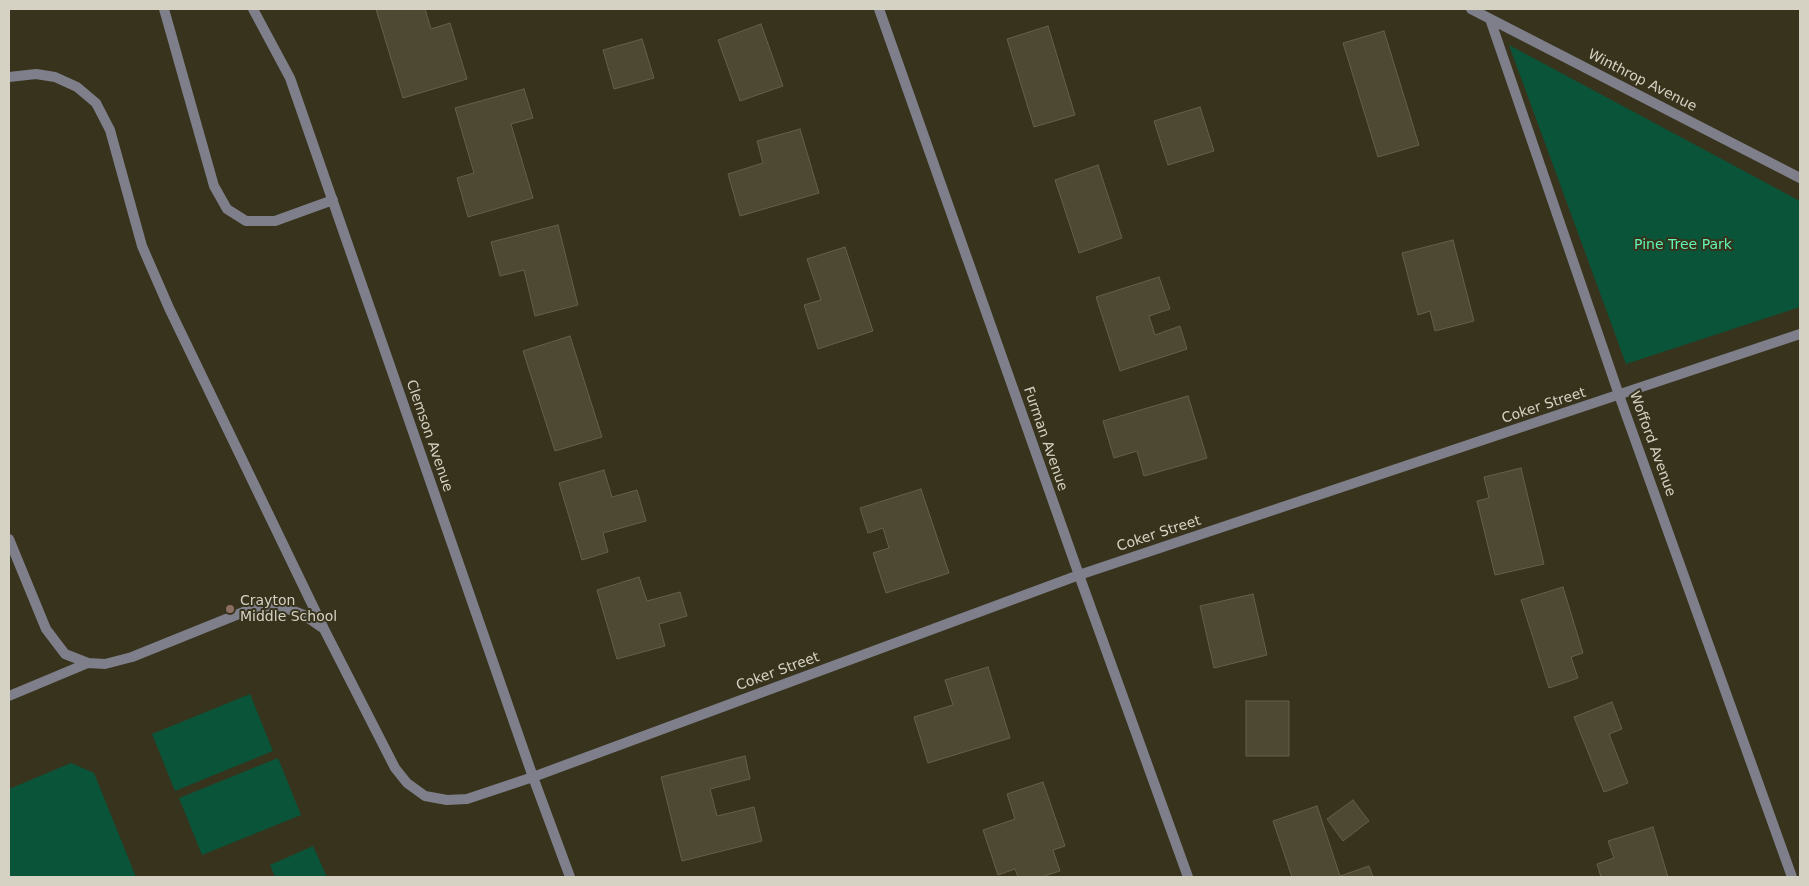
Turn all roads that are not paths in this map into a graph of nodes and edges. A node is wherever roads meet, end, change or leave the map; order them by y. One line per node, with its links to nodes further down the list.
1 (164, 9): 8 (street)
2 (253, 9): 8 (street, Clemson Avenue)
3 (879, 9): 12 (street, Furman Avenue)
4 (1471, 9): 5 (street, Winthrop Avenue)
5 (1490, 19): 7 (street, Winthrop Avenue); 10 (street, Wofford Avenue)
6 (9, 77): 13 (street, Coker Street)
7 (1800, 178)
8 (333, 200): 16 (street, Clemson Avenue)
9 (1800, 334): 10 (street, Coker Street)
10 (1620, 395): 12 (street, Coker Street); 19 (street, Wofford Avenue)
11 (9, 539): 14 (street)
12 (1079, 575): 16 (street, Coker Street); 18 (street, Furman Avenue)
13 (324, 629): 14 (street); 16 (street, Coker Street)
14 (88, 662): 15 (street)
15 (9, 696)
16 (533, 777): 17 (street, Clemson Avenue)
17 (570, 877)
18 (1188, 877)
19 (1792, 877)

